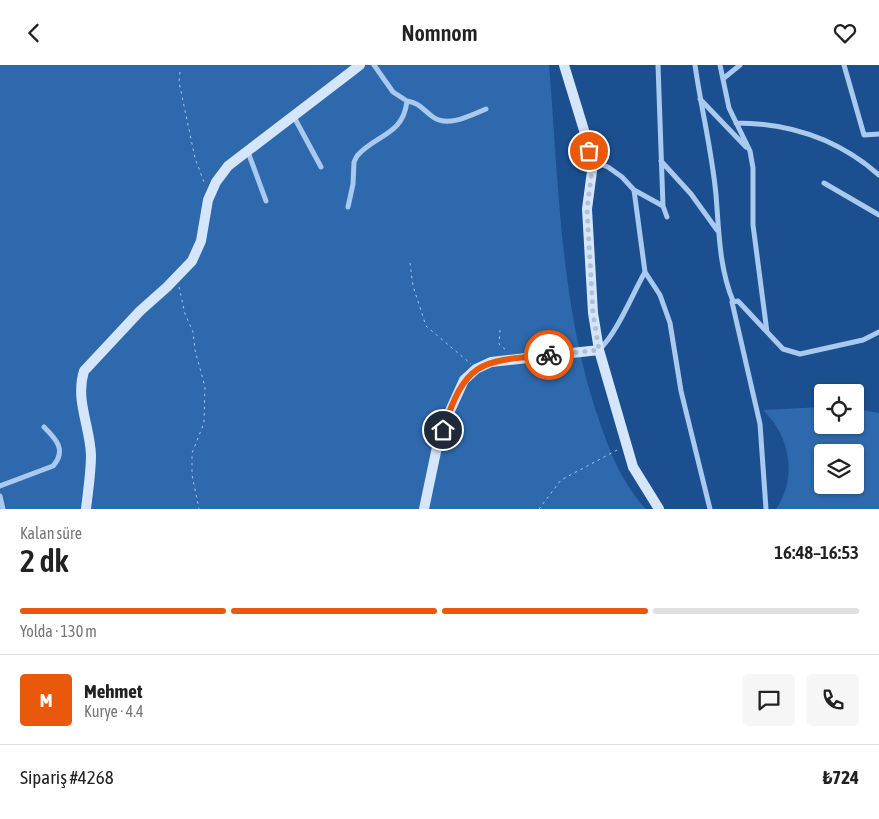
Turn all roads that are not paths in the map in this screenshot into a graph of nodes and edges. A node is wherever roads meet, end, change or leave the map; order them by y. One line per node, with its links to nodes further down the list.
1 (360, 65): 13 (street)
2 (374, 65): 11 (street)
3 (564, 65): 18 (street)
4 (658, 65): 19 (street)
5 (695, 65): 10 (street)
6 (720, 65): 9 (street)
7 (740, 65): 9 (street)
8 (844, 65): 15 (street)
9 (724, 78): 14 (street)
10 (700, 99): 17 (street); 29 (street)
11 (407, 101): 12 (street); 26 (street)
12 (486, 109)
13 (294, 117): 16 (street); 20 (street)
14 (736, 123): 17 (street); 21 (street)
15 (879, 134)
16 (248, 151): 24 (street); 39 (street)
17 (750, 151): 32 (street)
18 (591, 161): 23 (street); 34 (street)
19 (661, 161): 25 (street); 29 (street)
20 (321, 167)
21 (879, 175)
22 (824, 183): 27 (street)
23 (634, 190): 25 (street); 30 (street)
24 (266, 201)
25 (663, 206): 28 (street)
26 (348, 207)
27 (879, 215)
28 (667, 217)
29 (717, 231): 31 (street)
30 (645, 272): 34 (street); 42 (street)
31 (733, 301): 32 (street); 43 (street)
32 (767, 332): 33 (street)
33 (879, 332)
34 (599, 350): 40 (street); 41 (street)
35 (44, 427): 36 (street)
36 (0, 486)
37 (0, 496): 38 (street)
38 (3, 509)
39 (86, 509)
40 (424, 509)
41 (659, 509)
42 (710, 509)
43 (766, 509)

